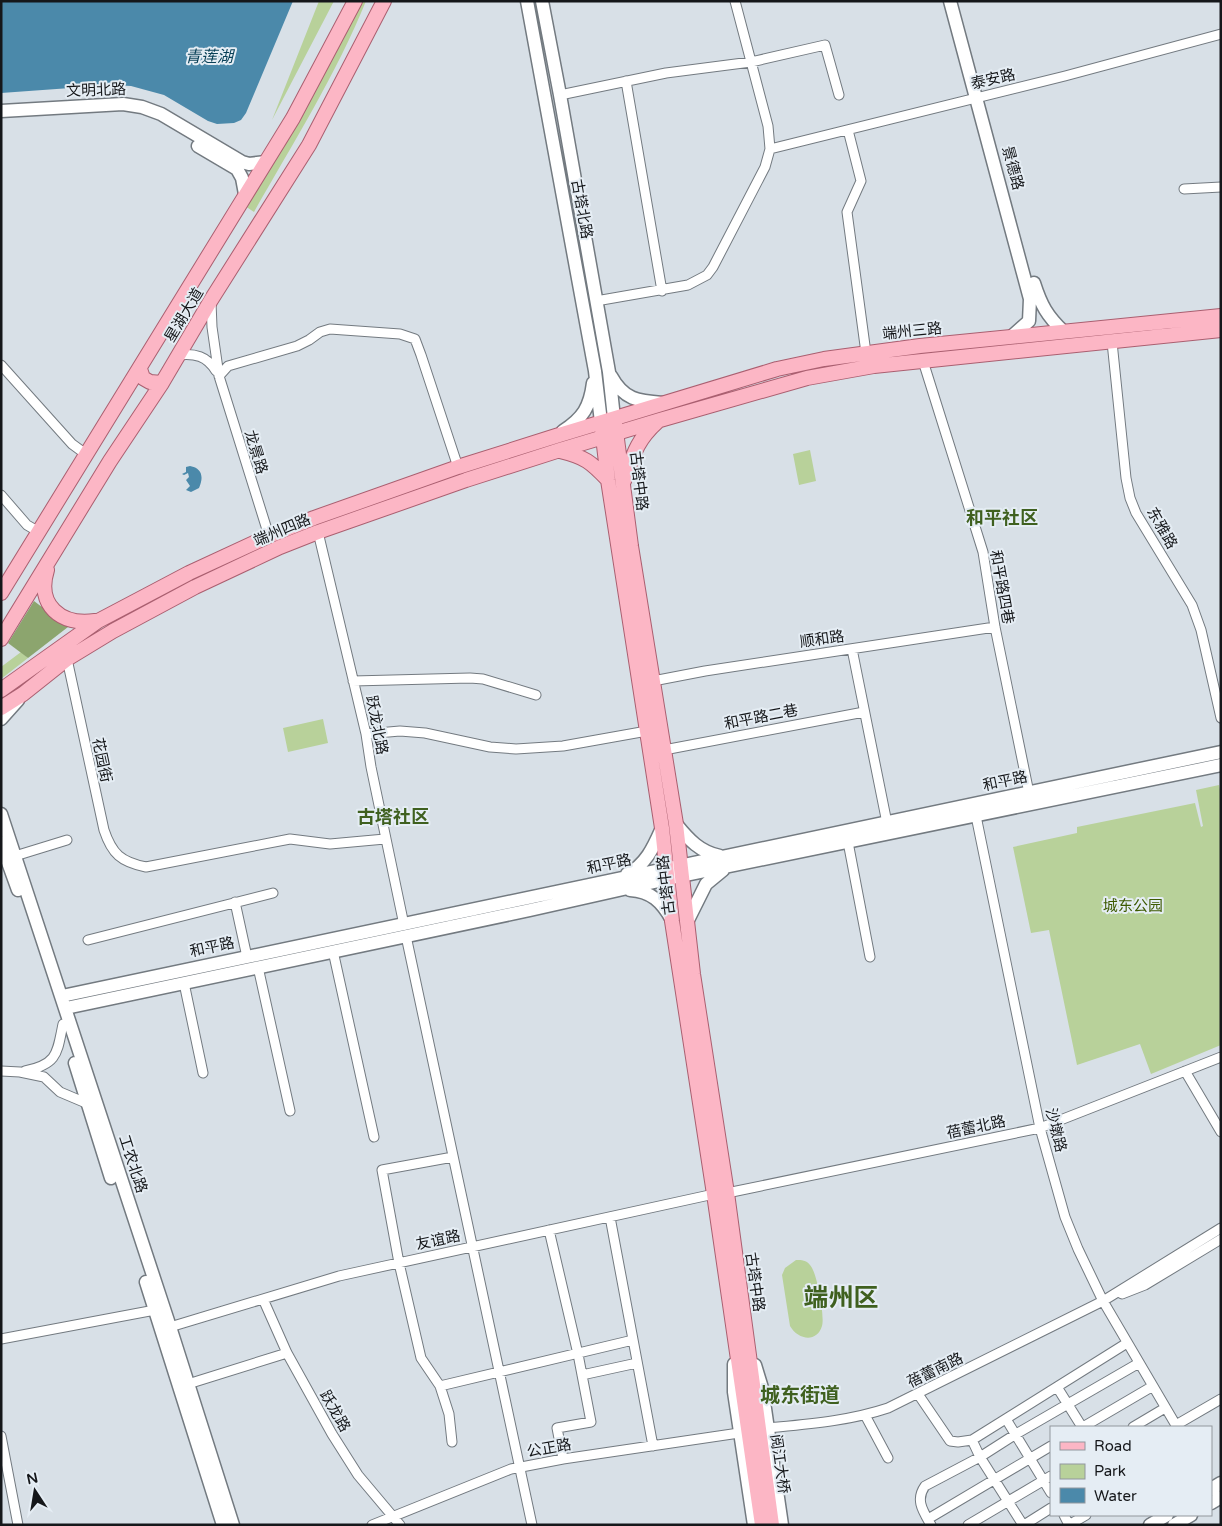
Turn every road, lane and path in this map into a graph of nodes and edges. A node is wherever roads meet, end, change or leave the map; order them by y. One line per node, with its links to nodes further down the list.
1 (355, 1): 18 (main road, 星湖大道)
2 (384, 1): 23 (main road, 星湖大道)
3 (528, 1): 35 (main road, 古塔北路)
4 (542, 1): 11 (main road, 古塔北路)
5 (735, 1): 9 (street)
6 (950, 1): 13 (main road, 景德路)
7 (956, 1): 13 (main road, 景德路)
8 (1221, 34): 13 (street, 泰安路)
9 (750, 62): 10 (street); 12 (street); 17 (street)
10 (626, 81): 11 (street); 22 (street)
11 (560, 95): 24 (main road, 古塔北路)
12 (839, 95)
13 (980, 97): 16 (street, 泰安路); 27 (main road, 景德路); 28 (main road, 景德路)
14 (1, 111): 18 (main road, 文明北路)
15 (1, 119): 21 (main road, 文明北路)
16 (848, 130): 17 (street, 泰安路); 30 (street)
17 (770, 149): 22 (street)
18 (266, 162): 21 (main road, 星湖大道)
19 (1221, 187): 20 (street)
20 (1184, 189)
21 (245, 194): 34 (main road, 星湖大道)
22 (662, 291): 24 (street)
23 (211, 300): 31 (main road, 星湖大道); 37 (street)
24 (596, 301): 36 (main road, 古塔北路)
25 (1221, 316): 27 (main road, 端州三路)
26 (1221, 330): 29 (main road, 端州三路)
27 (1064, 332): 28 (main road, 端州三路)
28 (1011, 337): 30 (main road, 端州三路)
29 (1112, 342): 32 (main road, 端州三路); 72 (street, 东雅路)
30 (866, 353): 39 (main road, 端州三路)
31 (178, 355): 37 (street); 38 (main road, 星湖大道)
32 (923, 361): 41 (main road, 端州三路); 59 (street, 和平路四巷)
33 (1, 365): 45 (street)
34 (140, 368): 38 (main road); 45 (main road, 星湖大道)
35 (595, 371): 40 (main road, 古塔北路); 43 (main road)
36 (609, 372): 39 (main road); 40 (main road, 古塔北路)
37 (219, 376): 46 (street); 54 (street, 龙景路)
38 (162, 383): 56 (main road, 星湖大道)
39 (664, 404): 40 (main road, 端州三路)
40 (608, 420): 42 (main road); 43 (main road, 端州四路)
41 (660, 420): 42 (main road, 端州三路); 48 (main road)
42 (610, 435): 44 (main road, 端州四路); 47 (main road, 古塔中路); 48 (main road, 古塔中路)
43 (556, 436): 46 (main road, 端州四路)
44 (560, 450): 47 (main road); 51 (main road, 端州四路)
45 (87, 455): 52 (main road, 星湖大道)
46 (458, 467): 49 (main road, 端州四路)
47 (608, 480): 55 (main road, 古塔中路)
48 (622, 484): 55 (main road, 古塔中路)
49 (406, 485): 51 (main road); 54 (main road, 端州四路)
50 (1, 495): 52 (street)
51 (412, 499): 53 (main road, 端州四路)
52 (39, 532): 57 (main road, 星湖大道)
53 (318, 532): 62 (main road, 端州四路); 65 (street, 跃龙北路)
54 (269, 536): 58 (main road, 端州四路)
55 (625, 547): 66 (main road, 古塔中路); 74 (main road, 古塔中路)
56 (50, 558): 58 (main road); 60 (main road, 星湖大道)
57 (1, 593)
58 (98, 621): 63 (main road, 端州四路)
59 (995, 627): 61 (street, 顺和路); 79 (street, 和平路四巷)
60 (1, 639)
61 (852, 649): 66 (street, 顺和路); 71 (street)
62 (67, 659): 64 (main road, 端州四路); 84 (street, 花园街)
63 (34, 666): 64 (main road); 67 (main road, 端州四路)
64 (44, 677): 68 (main road, 端州四路)
65 (353, 681): 69 (street); 75 (street, 跃龙北路)
66 (653, 681): 76 (main road, 古塔中路)
67 (1, 690)
68 (23, 694): 70 (main road, 端州四路); 73 (main road)
69 (536, 695)
70 (1, 708)
71 (864, 712): 76 (street, 和平路二巷); 82 (street)
72 (1221, 718)
73 (1, 719)
74 (647, 731): 75 (street); 83 (main road, 古塔中路)
75 (366, 734): 84 (street, 跃龙北路)
76 (664, 750): 83 (main road, 古塔中路)
77 (1221, 752): 79 (main road, 和平路)
78 (1221, 765): 81 (main road, 和平路)
79 (1030, 793): 82 (main road, 和平路)
80 (1, 814): 88 (main road, 工农北路)
81 (976, 816): 86 (main road, 和平路); 113 (street, 沙墩路)
82 (887, 823): 89 (main road, 和平路)
83 (669, 826): 89 (main road); 90 (main road, 古塔中路); 91 (main road)
84 (386, 839): 96 (street, 跃龙北路)
85 (67, 840): 88 (street)
86 (848, 842): 89 (main road, 和平路); 100 (street)
87 (1, 843): 105 (main road, 工农北路)
88 (15, 856): 104 (main road, 工农北路)
89 (724, 862): 90 (main road, 和平路); 95 (main road)
90 (674, 872): 91 (main road, 和平路); 94 (main road, 古塔中路); 95 (main road, 古塔中路)
91 (619, 884): 94 (main road); 96 (main road, 和平路)
92 (273, 892): 93 (street)
93 (235, 902): 97 (street); 99 (street)
94 (672, 921): 102 (main road, 古塔中路)
95 (687, 922): 102 (main road, 古塔中路)
96 (405, 930): 98 (main road, 和平路); 99 (main road, 和平路); 116 (street, 跃龙北路)
97 (88, 940)
98 (333, 951): 101 (main road, 和平路); 115 (street)
99 (247, 957): 104 (main road, 和平路)
100 (870, 957)
101 (258, 967): 103 (main road, 和平路); 112 (street)
102 (687, 975): 117 (main road, 古塔中路)
103 (184, 983): 104 (main road, 和平路); 110 (street)
104 (64, 1002): 127 (main road, 工农北路)
105 (63, 1024): 109 (street); 111 (main road, 工农北路)
106 (1221, 1057): 108 (street, 蓓蕾北路)
107 (1, 1071): 109 (street)
108 (1185, 1071): 113 (street, 蓓蕾北路); 114 (street)
109 (20, 1072): 111 (street)
110 (203, 1073)
111 (86, 1103): 126 (main road, 工农北路)
112 (290, 1111)
113 (1040, 1128): 117 (street, 蓓蕾北路); 125 (street, 沙墩路)
114 (1221, 1132)
115 (374, 1137)
116 (453, 1157): 122 (street, 跃龙北路); 123 (street)
117 (720, 1193): 118 (street, 友谊路); 128 (main road, 古塔中路)
118 (610, 1217): 120 (street, 友谊路); 130 (street)
119 (1221, 1228): 125 (street, 蓓蕾南路)
120 (549, 1230): 122 (street, 友谊路); 133 (street)
121 (1221, 1239): 125 (street, 蓓蕾南路)
122 (472, 1247): 123 (street, 友谊路); 136 (street, 跃龙北路)
123 (400, 1263): 124 (street, 友谊路); 139 (street)
124 (263, 1299): 127 (street, 友谊路); 132 (street, 跃龙路)
125 (1103, 1301): 131 (street, 沙墩路); 142 (street, 蓓蕾南路)
126 (155, 1310): 129 (street); 175 (main road, 工农北路)
127 (170, 1327): 138 (main road, 工农北路)
128 (740, 1334): 145 (main road, 古塔中路); 153 (main road, 古塔中路); 154 (main road, 古塔中路)
129 (1, 1340)
130 (633, 1340): 133 (street); 134 (street)
131 (1127, 1343): 135 (street, 沙墩路); 141 (street)
132 (287, 1353): 138 (street); 172 (street, 跃龙路)
133 (578, 1354): 136 (street); 137 (street)
134 (638, 1363): 137 (street); 159 (street)
135 (1139, 1363): 140 (street, 沙墩路); 144 (street)
136 (499, 1372): 139 (street); 165 (street, 跃龙北路)
137 (582, 1375): 164 (street)
138 (188, 1384): 176 (main road, 工农北路)
139 (440, 1386): 158 (street)
140 (1153, 1386): 146 (street, 沙墩路); 150 (street)
141 (1057, 1387): 144 (street); 148 (street)
142 (918, 1394): 147 (street, 蓓蕾南路); 157 (street)
143 (1221, 1399): 152 (street)
144 (1069, 1404): 149 (street); 155 (street)
145 (750, 1408): 181 (main road, 阅江大桥); 182 (main road, 阅江大桥)
146 (1165, 1408): 151 (street); 152 (street, 沙墩路)
147 (865, 1415): 153 (street, 蓓蕾南路); 162 (street)
148 (1006, 1419): 155 (street); 157 (street)
149 (1082, 1426)
150 (1085, 1426)
151 (1135, 1426)
152 (1176, 1426)
153 (768, 1428): 183 (main road, 古塔中路)
154 (739, 1433): 159 (street, 公正路); 180 (main road, 古塔中路)
155 (1016, 1434): 161 (street); 163 (street)
156 (1, 1436): 174 (street)
157 (972, 1440): 161 (street)
158 (452, 1442)
159 (653, 1446): 164 (street, 公正路)
160 (1050, 1447): 163 (street)
161 (980, 1457): 167 (street); 173 (street)
162 (888, 1458)
163 (1030, 1458): 166 (street); 167 (street)
164 (564, 1459): 165 (street, 公正路)
165 (521, 1467): 172 (street, 公正路); 179 (street, 跃龙北路)
166 (1047, 1478): 168 (street)
167 (994, 1480): 168 (street); 173 (street)
168 (1008, 1501): 184 (street); 185 (street)
169 (1050, 1509): 185 (street)
170 (1084, 1516): 186 (street)
171 (1165, 1516): 187 (main road)
172 (392, 1517): 177 (street, 公正路); 178 (street, 跃龙路)
173 (929, 1522)
174 (18, 1525)
175 (223, 1525)
176 (233, 1525)
177 (372, 1525)
178 (400, 1525)
179 (532, 1525)
180 (754, 1525)
181 (762, 1525)
182 (772, 1525)
183 (782, 1525)
184 (968, 1525)
185 (1023, 1525)
186 (1069, 1525)
187 (1150, 1525)

